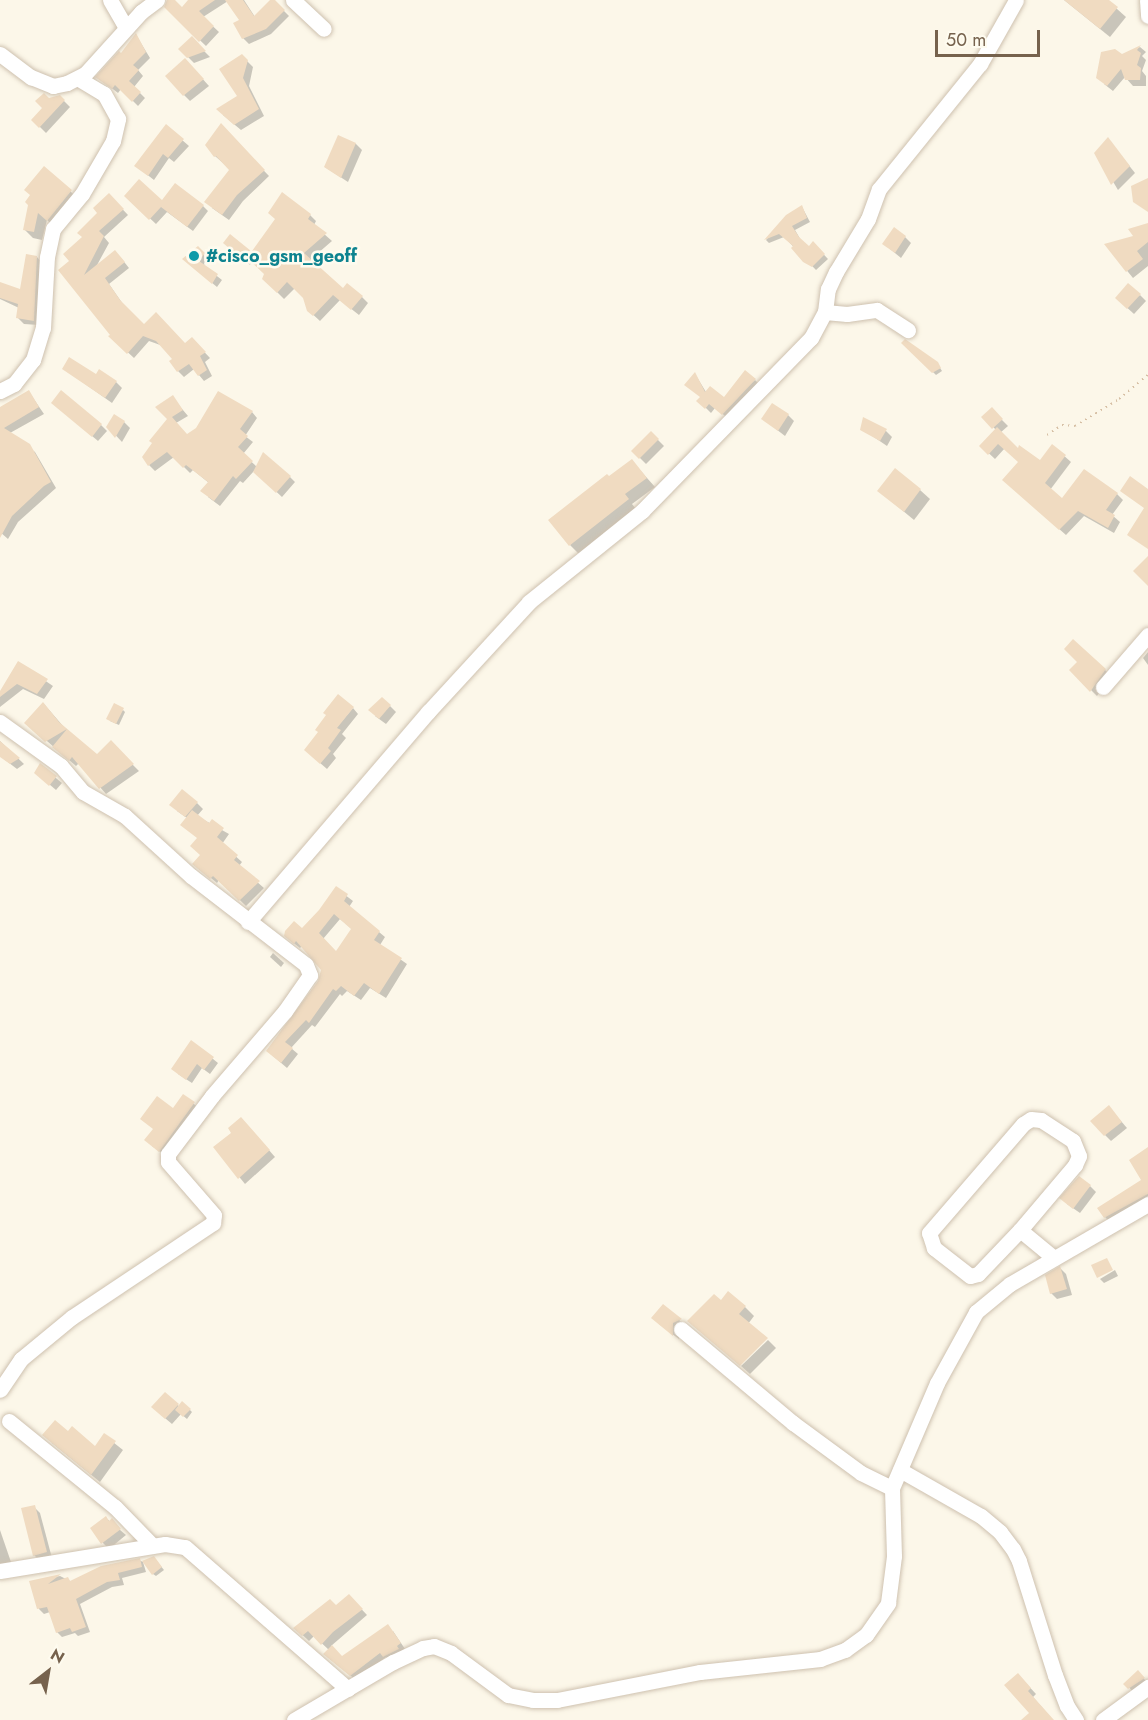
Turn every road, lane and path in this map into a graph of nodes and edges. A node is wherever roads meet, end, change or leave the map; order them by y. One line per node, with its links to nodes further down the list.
1 (110, 0): 7 (street)
2 (157, 0): 7 (street)
3 (293, 0): 8 (street)
4 (1016, 0): 11 (street)
5 (1147, 0): 6 (street)
6 (1148, 16)
7 (126, 28): 10 (street)
8 (324, 29)
9 (0, 54): 10 (street)
10 (79, 79): 14 (street)
11 (825, 312): 12 (street); 19 (street)
12 (908, 330)
13 (1148, 375): 15 (path)
14 (0, 391)
15 (1047, 435)
16 (1148, 635): 17 (street)
17 (1102, 687)
18 (0, 722): 19 (street)
19 (248, 922): 24 (street)
20 (1148, 1204): 22 (street)
21 (1020, 1230): 21 (street); 22 (street)
22 (1054, 1258): 26 (street)
23 (681, 1329): 27 (street)
24 (0, 1390)
25 (9, 1421): 28 (street)
26 (900, 1470): 27 (street); 33 (street)
27 (892, 1488): 31 (street)
28 (153, 1546): 29 (street); 31 (street)
29 (0, 1571)
30 (1148, 1687): 34 (street)
31 (348, 1689): 32 (street)
32 (294, 1720)
33 (1076, 1720)
34 (1103, 1720)

